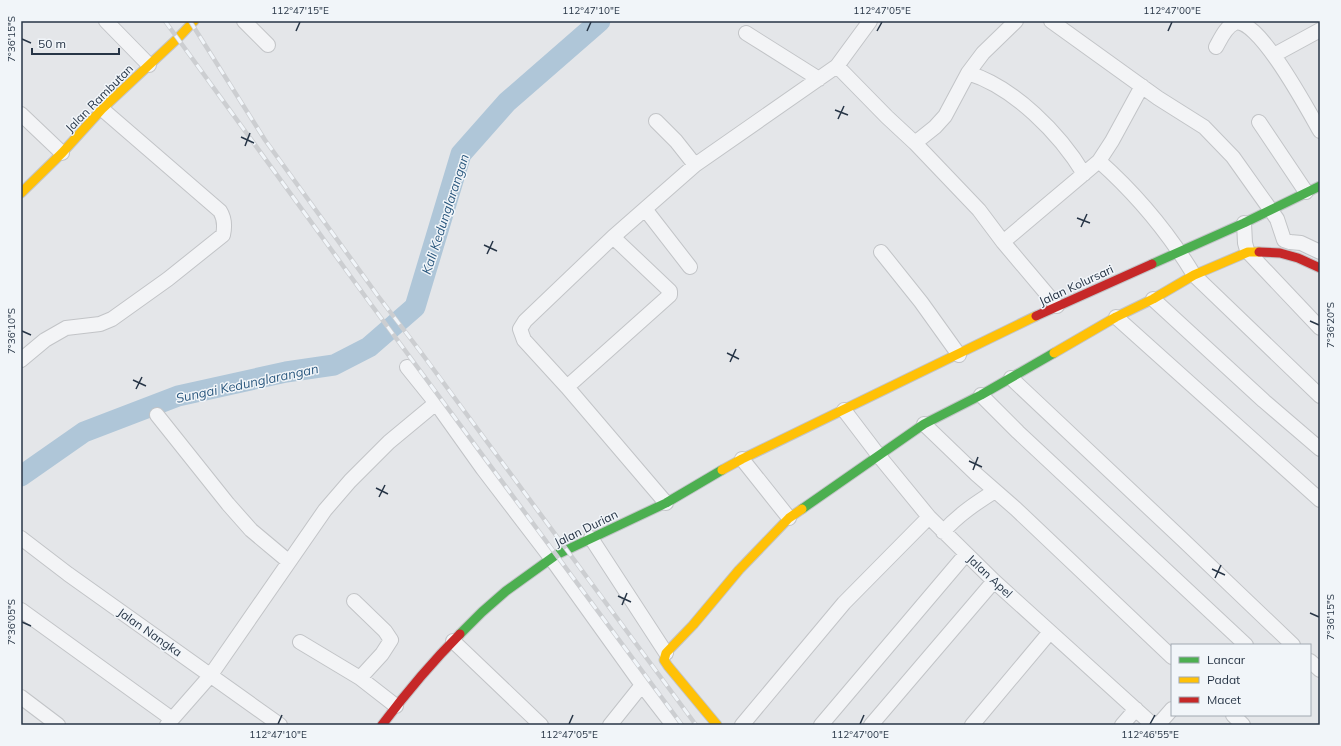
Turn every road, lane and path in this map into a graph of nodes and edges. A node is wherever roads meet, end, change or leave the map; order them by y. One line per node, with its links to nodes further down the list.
1 (106, 21): 12 (street)
2 (194, 21): 12 (street, Jalan Rambutan)
3 (244, 21): 9 (street)
4 (870, 21): 13 (street)
5 (1016, 21): 14 (street)
6 (1052, 21): 16 (street)
7 (1320, 30): 11 (street)
8 (746, 33): 15 (street)
9 (268, 45)
10 (1216, 47): 11 (street)
11 (1274, 55): 21 (street)
12 (150, 65): 17 (street, Jalan Rambutan)
13 (837, 66): 15 (street); 22 (street)
14 (968, 73): 22 (street); 26 (street)
15 (819, 79): 25 (street)
16 (1142, 86): 24 (street); 31 (street)
17 (102, 109): 23 (street, Jalan Rambutan); 47 (street)
18 (21, 114): 23 (street)
19 (656, 121): 25 (street)
20 (1259, 122): 28 (street)
21 (1320, 131)
22 (915, 143): 34 (street)
23 (62, 153): 29 (street, Jalan Rambutan)
24 (1099, 161): 26 (street); 38 (street)
25 (695, 165): 30 (street)
26 (1084, 174): 34 (street)
27 (1320, 186): 28 (street, Jalan Kolursari)
28 (1306, 192): 31 (street, Jalan Kolursari)
29 (21, 193)
30 (645, 209): 33 (street); 39 (street)
31 (1271, 210): 32 (street, Jalan Kolursari); 37 (street)
32 (1244, 223): 35 (street); 38 (street, Jalan Kolursari)
33 (613, 237): 50 (street); 50 (street)
34 (1003, 242): 43 (street)
35 (1247, 248): 40 (street); 41 (street); 45 (street)
36 (882, 252): 46 (street)
37 (1320, 252)
38 (1181, 254): 41 (street); 43 (street, Jalan Kolursari)
39 (690, 268)
40 (1320, 268)
41 (1192, 272): 42 (street); 52 (street)
42 (1153, 299): 44 (street); 58 (street)
43 (1057, 306): 46 (street, Jalan Kolursari)
44 (1116, 317): 49 (street); 61 (street)
45 (1320, 328)
46 (959, 355): 54 (street, Jalan Kolursari)
47 (21, 360)
48 (407, 367): 53 (street)
49 (1011, 378): 51 (street); 78 (street)
50 (567, 387): 62 (street)
51 (980, 395): 56 (street); 77 (street)
52 (1320, 396)
53 (436, 403): 69 (street); 70 (street)
54 (844, 410): 57 (street, Jalan Apel); 59 (street, Jalan Durian)
55 (157, 415): 70 (street)
56 (924, 424): 57 (street); 60 (street)
57 (873, 448): 63 (street, Jalan Apel); 64 (street)
58 (1320, 449)
59 (747, 466): 62 (street, Jalan Durian); 64 (street)
60 (995, 491): 65 (street); 80 (street)
61 (1320, 500)
62 (666, 503): 67 (street, Jalan Durian)
63 (929, 517): 65 (street, Jalan Apel); 99 (street)
64 (789, 518): 79 (street)
65 (943, 532): 68 (street, Jalan Apel)
66 (21, 538): 83 (street, Jalan Nangka)
67 (591, 538): 69 (street, Jalan Durian); 79 (street)
68 (966, 554): 71 (street, Jalan Apel); 100 (street)
69 (551, 558): 75 (street, Jalan Durian); 85 (street)
70 (288, 561): 83 (street)
71 (994, 581): 74 (street, Jalan Apel); 101 (street)
72 (354, 601): 84 (street)
73 (21, 610): 91 (street)
74 (1050, 632): 88 (street, Jalan Apel); 102 (street)
75 (453, 641): 87 (street, Jalan Durian); 95 (street)
76 (300, 642): 84 (street)
77 (1245, 644)
78 (1292, 644)
79 (666, 653): 98 (street)
80 (1171, 655)
81 (1311, 662): 82 (street)
82 (1320, 670)
83 (210, 676): 91 (street); 93 (street, Jalan Nangka)
84 (360, 678): 87 (street)
85 (642, 685): 96 (street); 97 (street)
86 (21, 697): 92 (street)
87 (396, 706): 94 (street, Jalan Durian)
88 (1136, 709): 103 (street); 104 (street, Jalan Apel)
89 (1171, 710): 105 (street)
90 (1234, 716): 106 (street)
91 (169, 722)
92 (58, 725)
93 (280, 725)
94 (382, 725)
95 (541, 725)
96 (610, 725)
97 (673, 725)
98 (716, 725)
99 (742, 725)
100 (821, 725)
101 (872, 725)
102 (972, 725)
103 (1122, 725)
104 (1153, 725)
105 (1158, 725)
106 (1243, 725)

